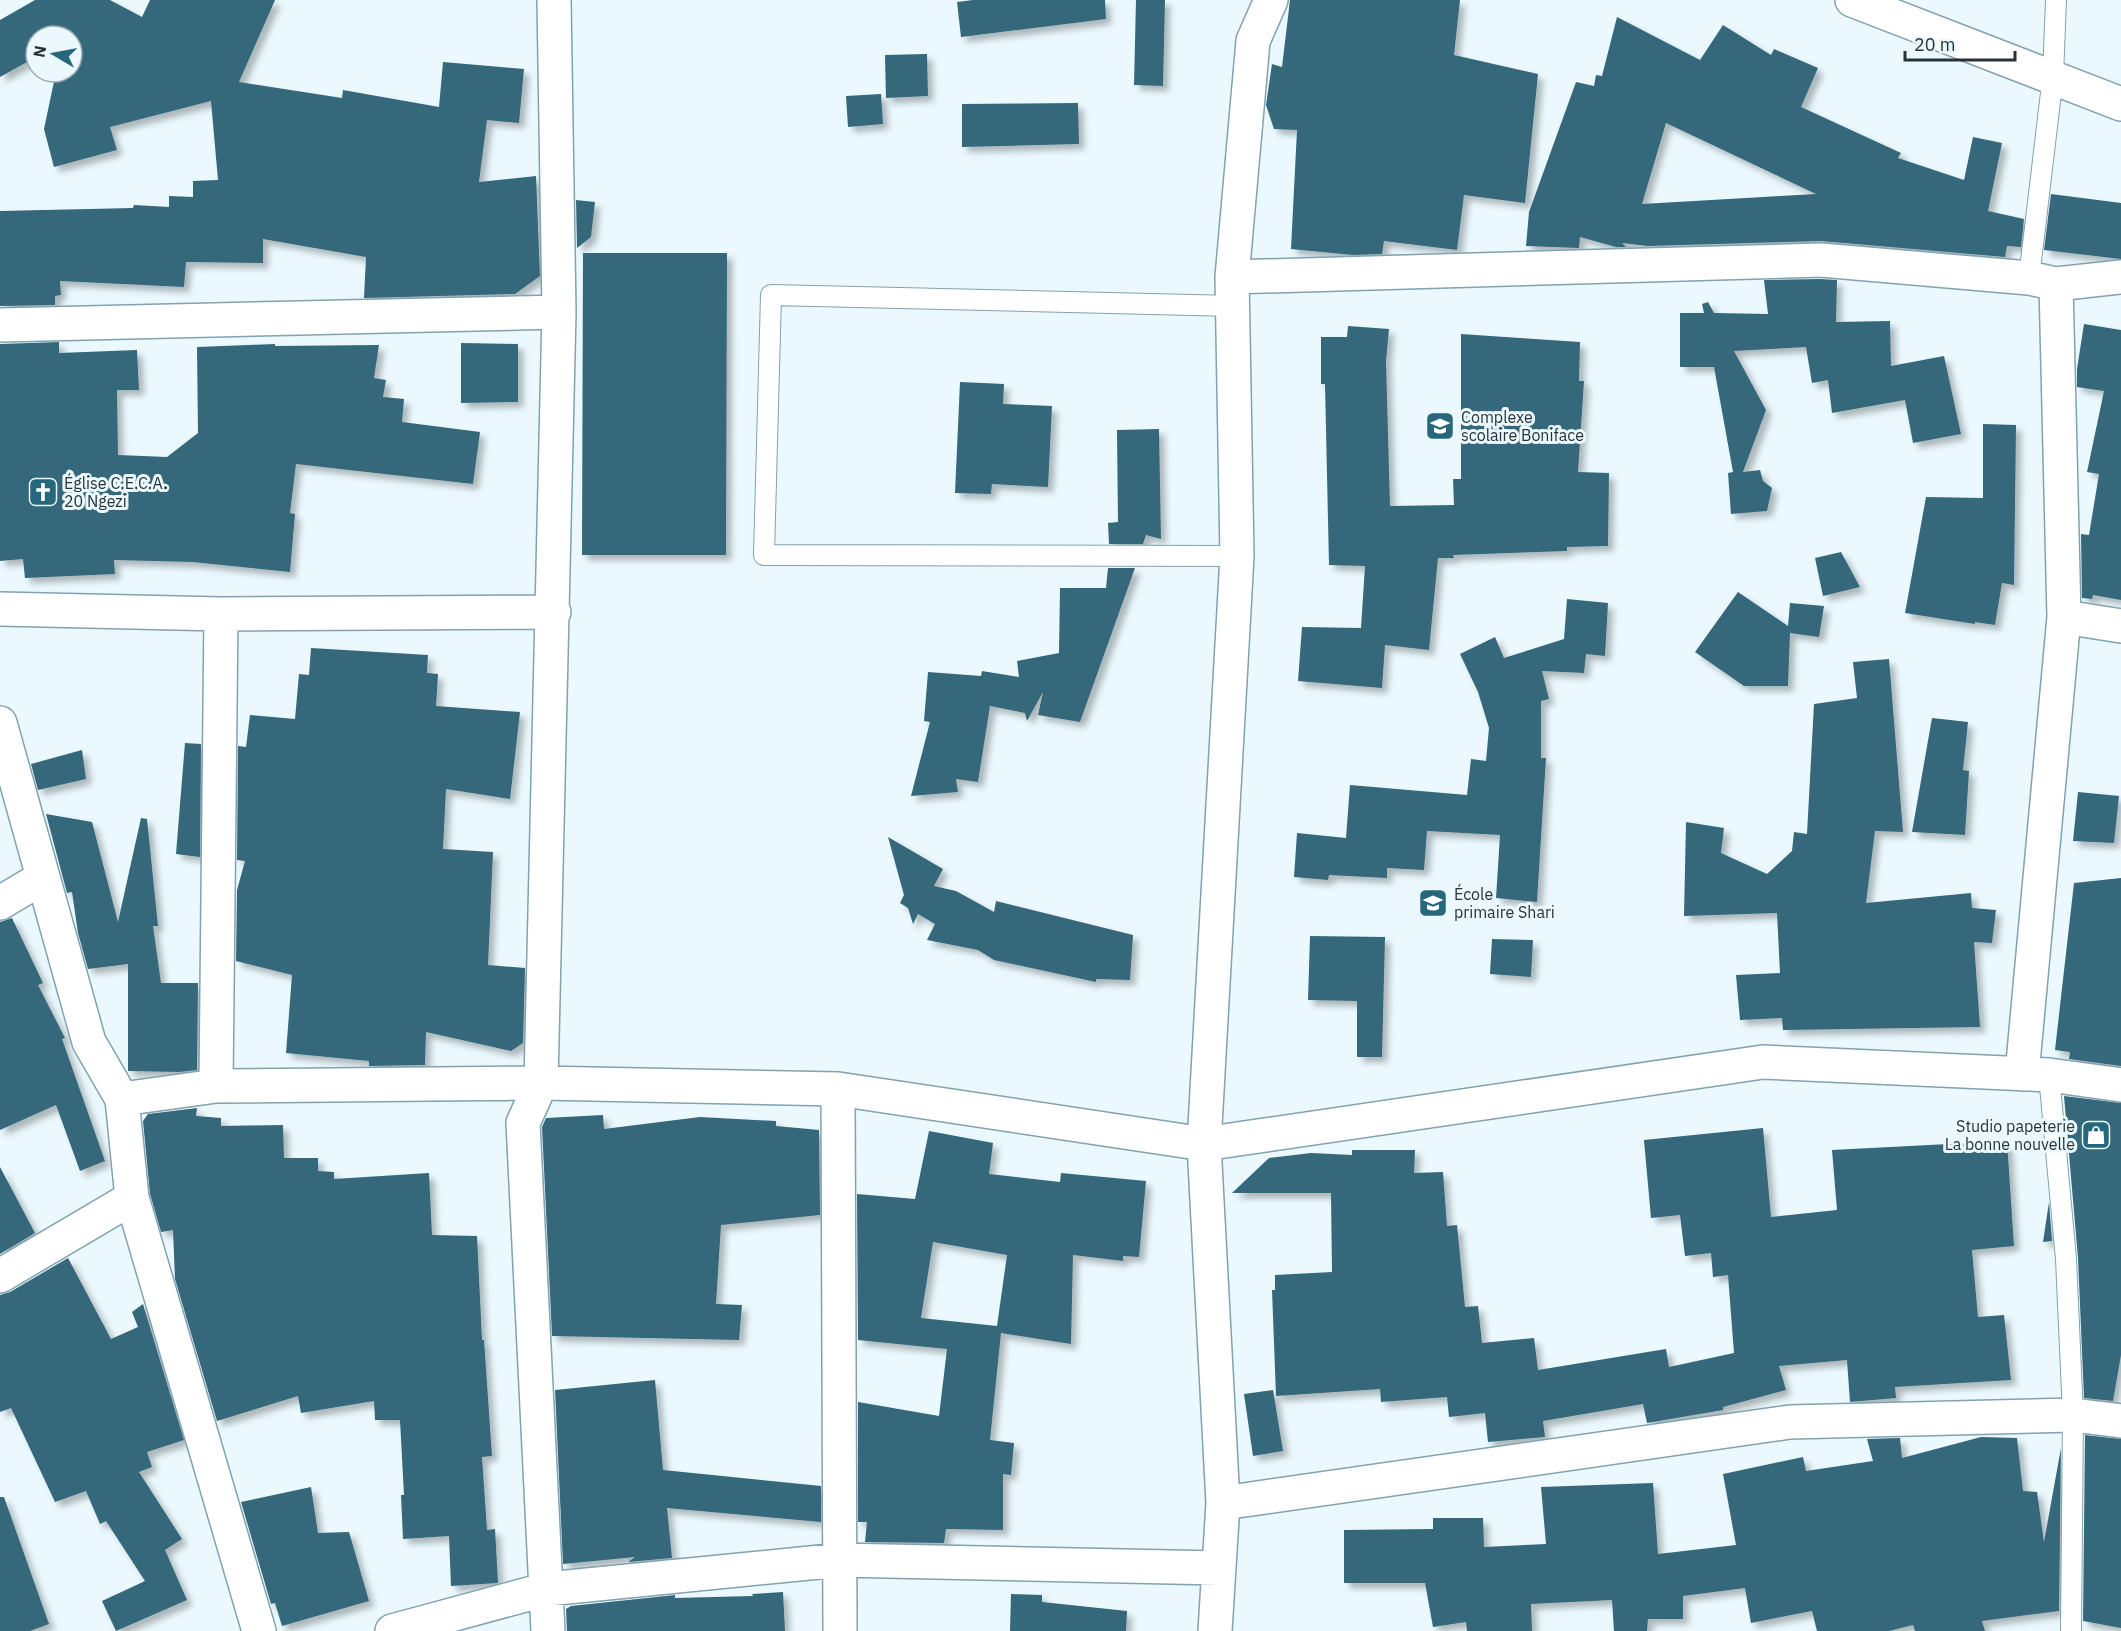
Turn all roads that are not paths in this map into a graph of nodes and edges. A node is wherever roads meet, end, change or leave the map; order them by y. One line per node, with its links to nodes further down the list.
1 (554, 0): 10 (street)
2 (1271, 0): 9 (street)
3 (1852, 0): 5 (street)
4 (2056, 0): 5 (lane)
5 (2053, 76): 6 (street); 8 (lane)
6 (2121, 104)
7 (2121, 277): 8 (street)
8 (2043, 281): 9 (street); 16 (street)
9 (1233, 292): 12 (street); 12 (lane)
10 (559, 312): 11 (street); 14 (street)
11 (0, 325)
12 (1237, 556): 27 (street)
13 (0, 609): 15 (street)
14 (554, 612): 15 (street); 22 (street)
15 (221, 614): 24 (street)
16 (2064, 617): 17 (street); 21 (street)
17 (2121, 626)
18 (0, 723): 19 (street)
19 (42, 878): 20 (street); 26 (street)
20 (0, 903)
21 (2036, 1075): 23 (street); 27 (street); 30 (lane)
22 (541, 1083): 24 (street); 25 (street); 35 (street)
23 (2121, 1085)
24 (216, 1086): 26 (street)
25 (838, 1089): 27 (street); 33 (street)
26 (122, 1099): 28 (street)
27 (1204, 1144): 32 (street)
28 (132, 1197): 29 (street); 36 (street)
29 (0, 1276)
30 (2073, 1415): 31 (street); 32 (street); 41 (lane)
31 (2121, 1421)
32 (1223, 1503): 34 (street)
33 (840, 1560): 34 (street); 35 (street); 39 (street)
34 (1219, 1568): 40 (street)
35 (547, 1589): 37 (street); 38 (street)
36 (259, 1631)
37 (392, 1631)
38 (548, 1631)
39 (840, 1631)
40 (1215, 1631)
41 (2071, 1631)

